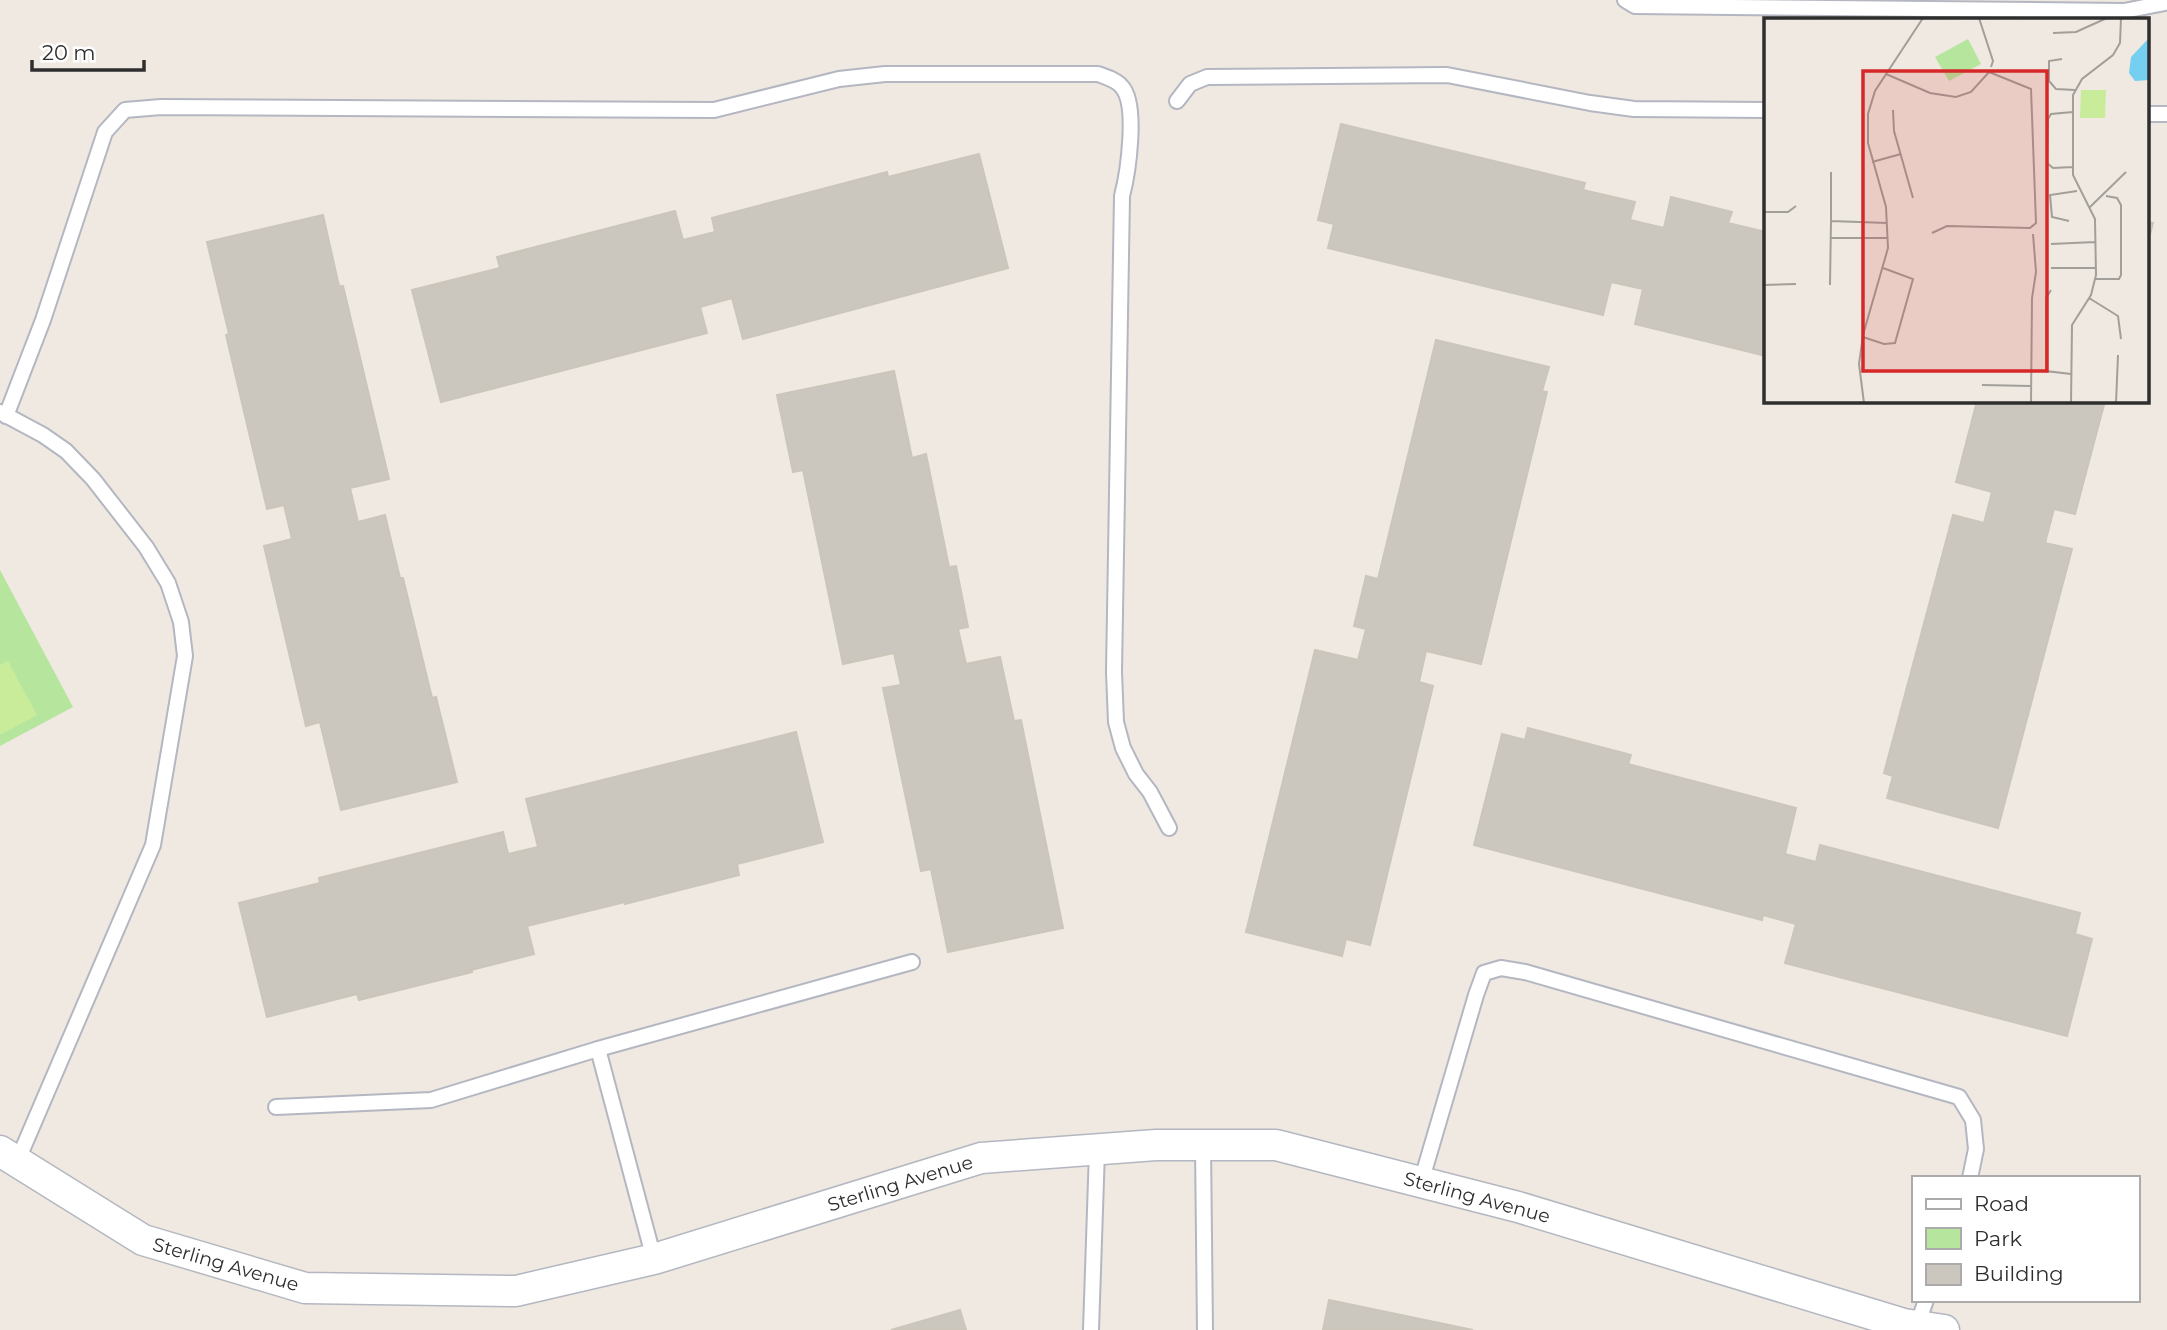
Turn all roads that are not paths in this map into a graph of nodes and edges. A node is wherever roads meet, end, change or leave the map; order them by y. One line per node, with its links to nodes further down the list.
1 (1625, 0): 2 (lane)
2 (2167, 1)
3 (1177, 101): 4 (lane)
4 (1764, 110)
5 (3, 414): 6 (lane); 12 (lane)
6 (1169, 828)
7 (912, 962): 8 (lane)
8 (598, 1049): 9 (lane); 15 (lane)
9 (276, 1107)
10 (1203, 1145): 11 (street, Sterling Avenue); 14 (street, Sterling Avenue); 18 (lane)
11 (1097, 1150): 15 (street, Sterling Avenue); 17 (lane)
12 (9, 1156): 15 (street, Sterling Avenue)
13 (1970, 1176): 14 (lane)
14 (1421, 1182): 16 (street, Sterling Avenue)
15 (654, 1259)
16 (1929, 1319)
17 (1091, 1330)
18 (1205, 1330)

